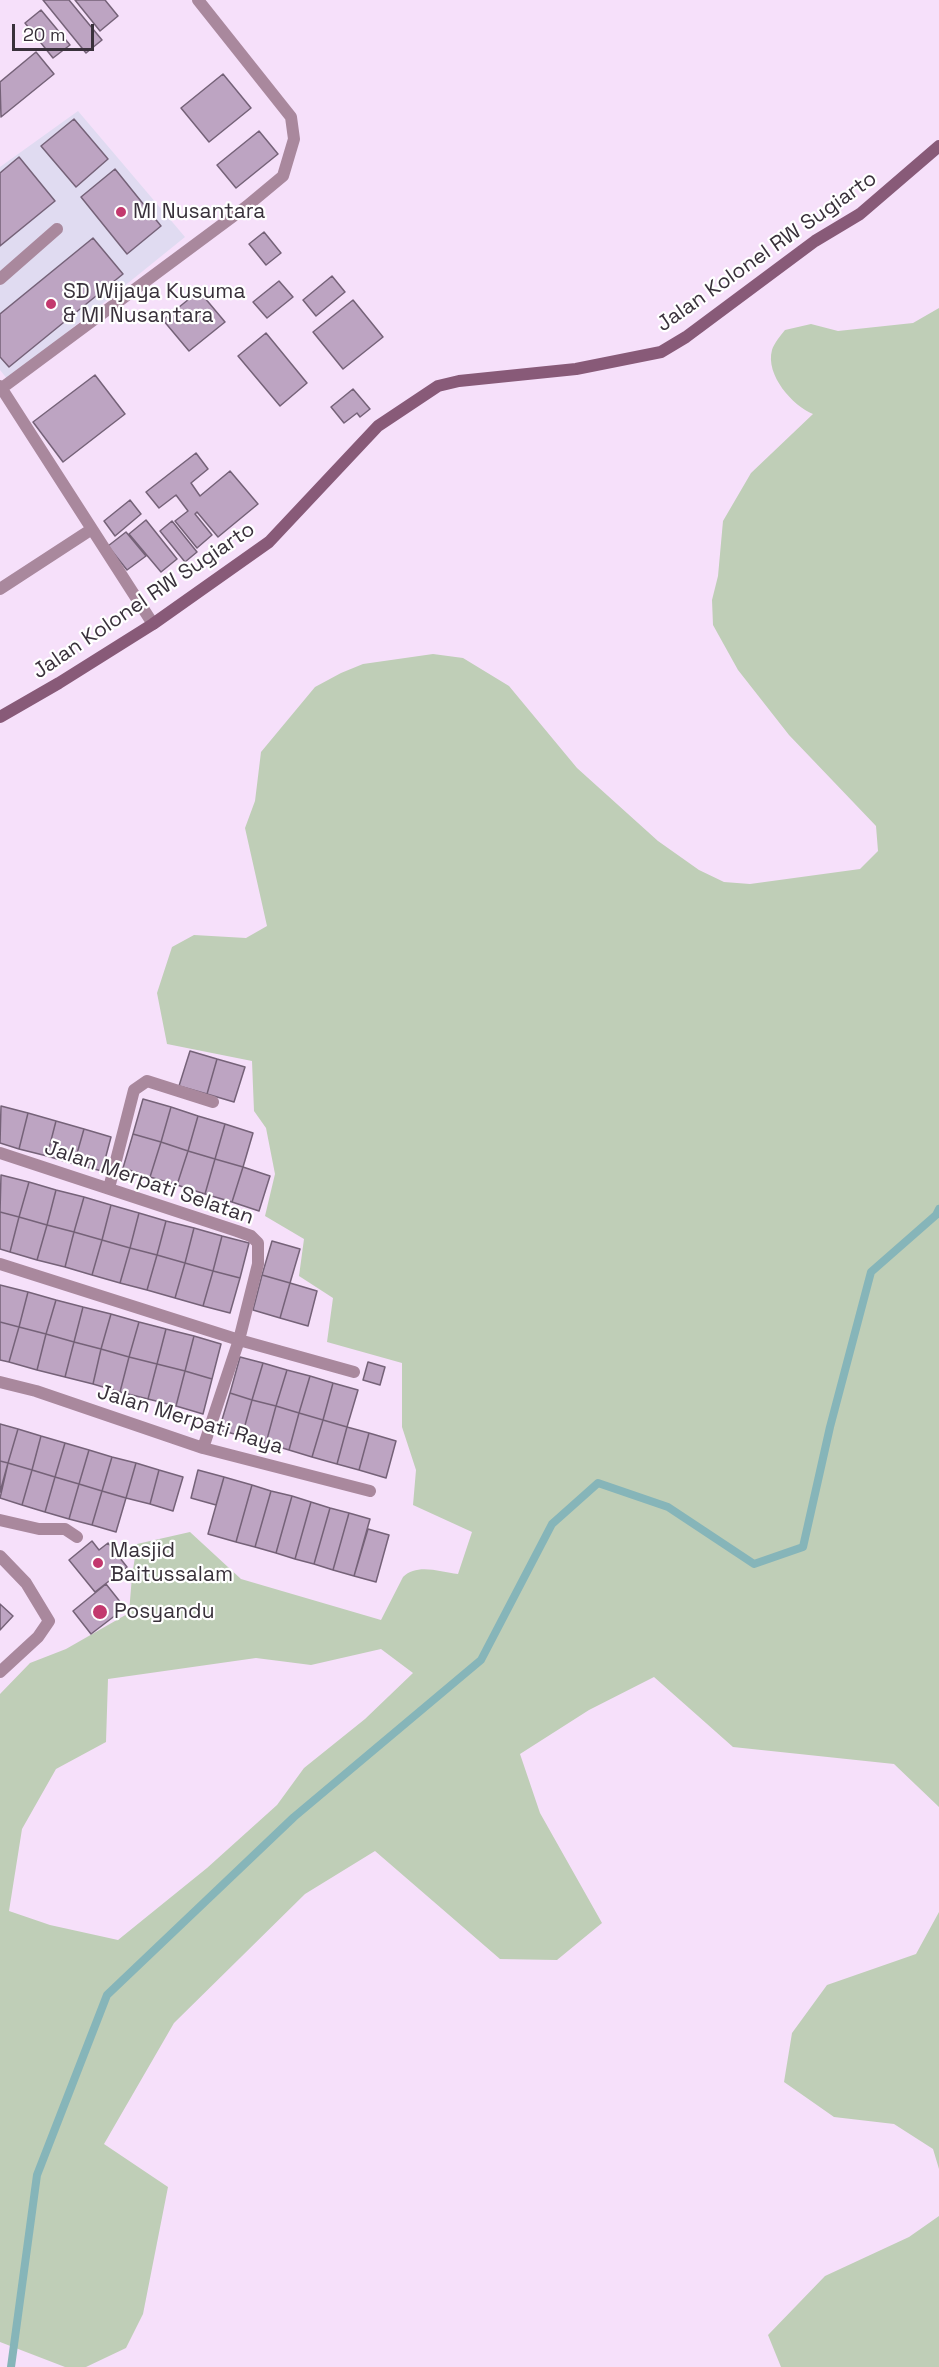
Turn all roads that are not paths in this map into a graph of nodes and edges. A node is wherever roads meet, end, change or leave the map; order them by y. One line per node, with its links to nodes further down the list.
1 (198, 0): 5 (street)
2 (939, 146): 8 (main road, Jalan Kolonel RW Sugiarto)
3 (57, 229): 4 (street)
4 (0, 279)
5 (1, 387): 6 (street)
6 (92, 529): 7 (street); 8 (street)
7 (0, 589)
8 (153, 624): 9 (main road, Jalan Kolonel RW Sugiarto)
9 (0, 717)
10 (213, 1102): 12 (street)
11 (0, 1153): 12 (street, Jalan Merpati Selatan)
12 (110, 1188): 14 (street, Jalan Merpati Selatan)
13 (0, 1264): 14 (street)
14 (239, 1340): 15 (street); 17 (street, Jalan Merpati Selatan)
15 (354, 1372)
16 (0, 1382): 17 (street, Jalan Merpati Raya)
17 (203, 1448): 18 (street, Jalan Merpati Raya)
18 (370, 1491)
19 (0, 1520): 20 (street)
20 (77, 1537)
21 (0, 1556): 22 (street)
22 (0, 1672)

